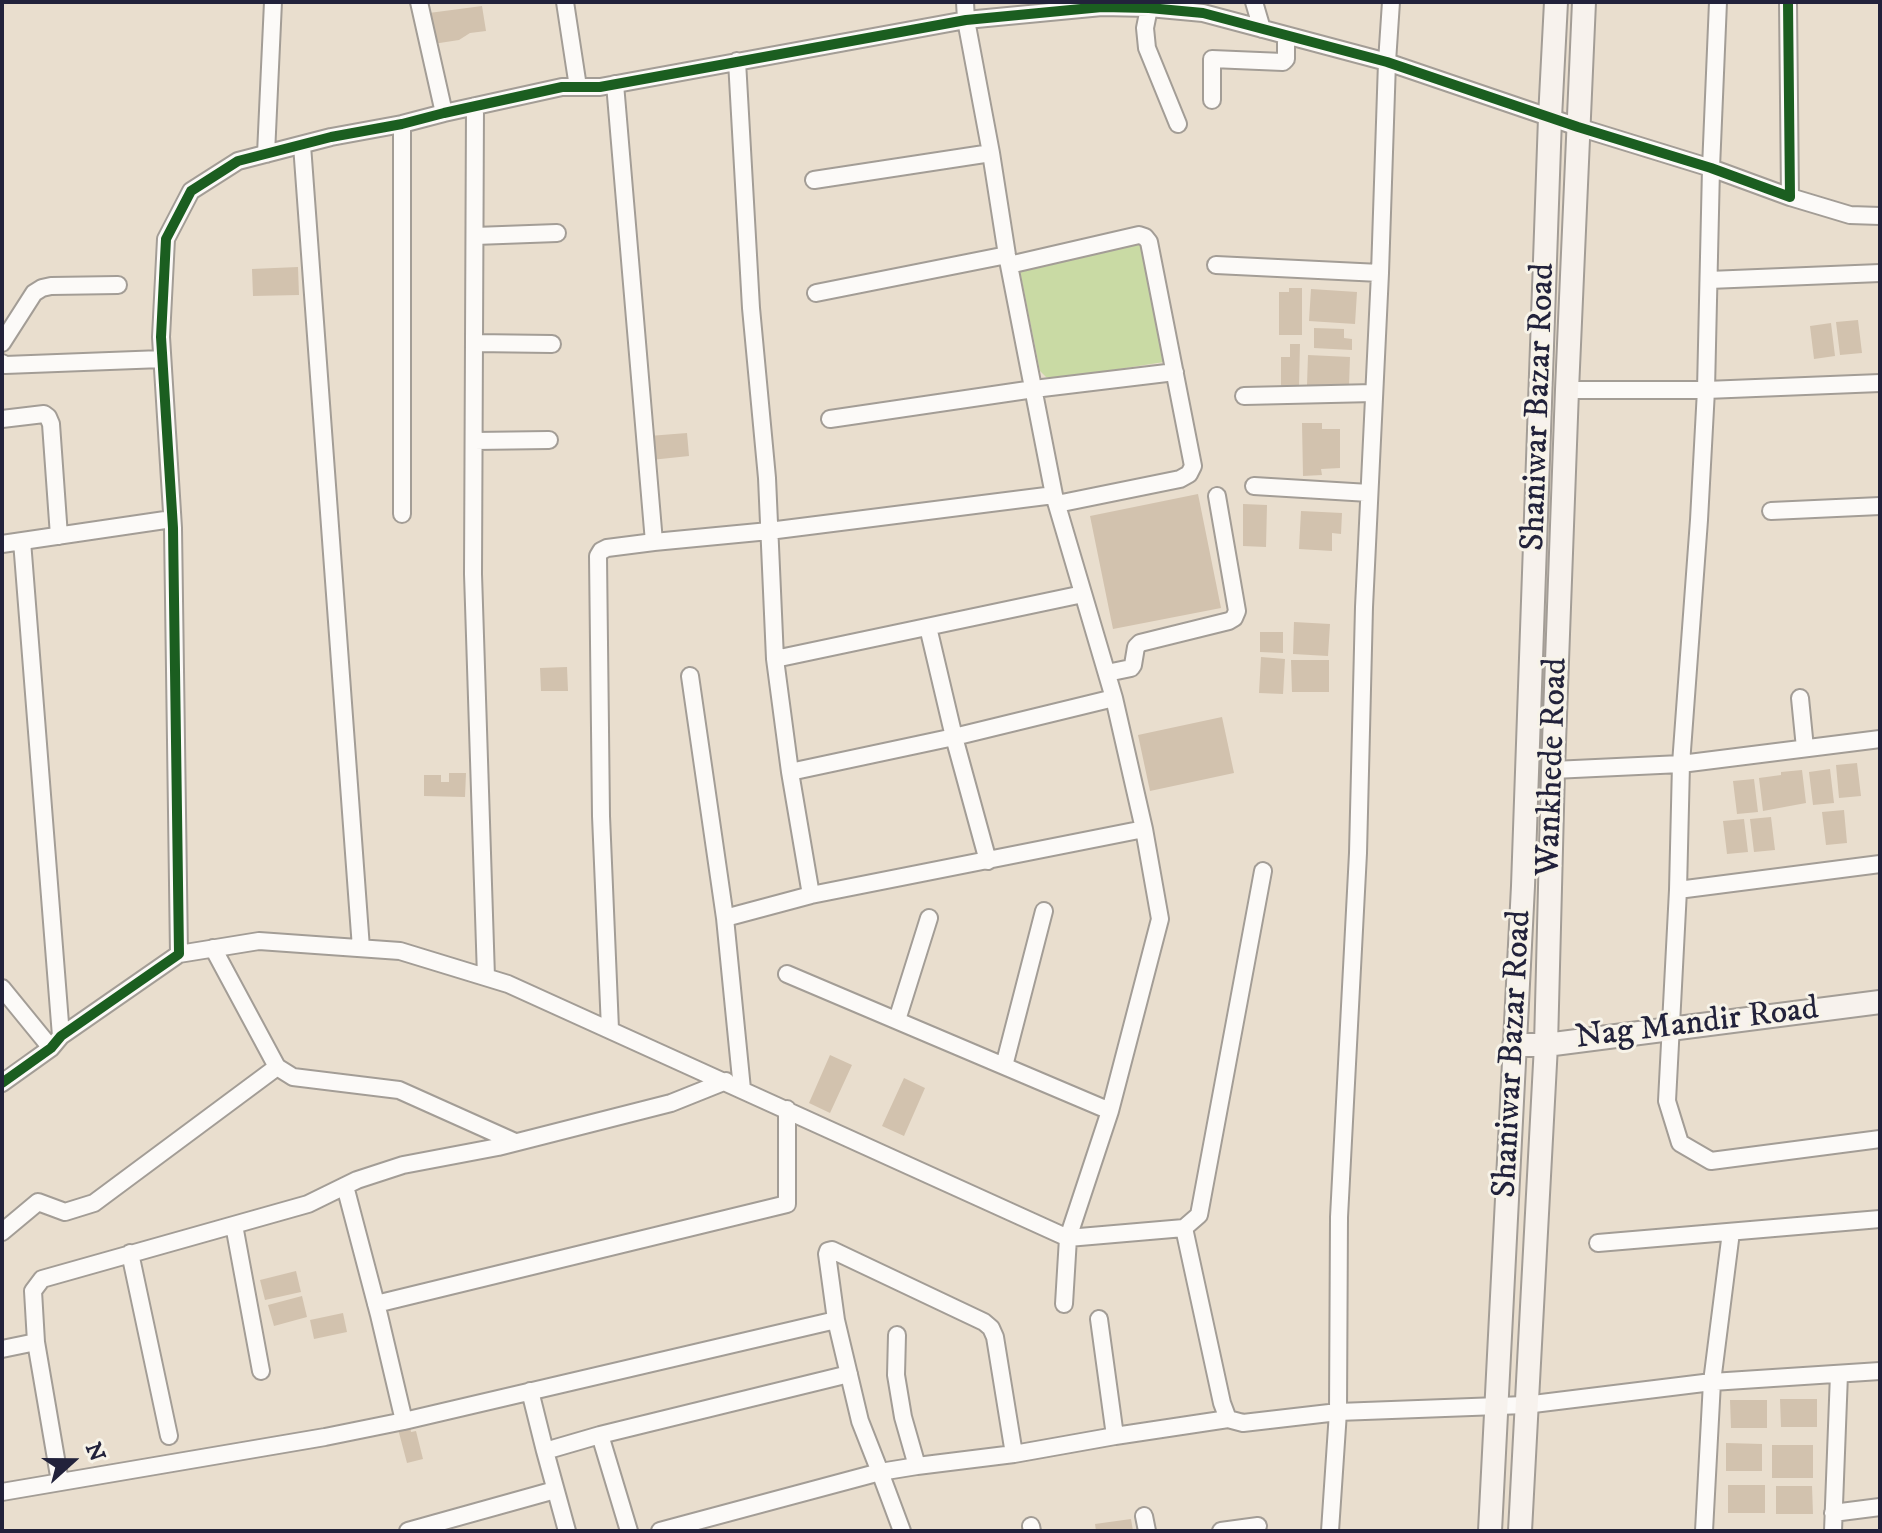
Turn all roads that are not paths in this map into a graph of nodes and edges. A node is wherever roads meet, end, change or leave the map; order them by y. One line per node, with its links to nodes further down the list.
1 (273, 2): 28 (street)
2 (419, 2): 21 (street)
3 (565, 2): 18 (street)
4 (965, 2): 12 (street)
5 (1254, 2): 13 (street)
6 (1391, 2): 16 (street)
7 (1556, 2): 22 (main road, Shaniwar Bazar Road)
8 (1584, 2): 25 (main road, Wankhede Road)
9 (1718, 2): 29 (street)
10 (1788, 2): 31 (street)
11 (1149, 8): 12 (street); 13 (street); 24 (street)
12 (966, 20): 15 (street); 27 (street)
13 (1262, 29): 14 (street)
14 (1286, 35): 16 (street); 19 (street)
15 (737, 61): 17 (street); 66 (street)
16 (1387, 62): 22 (street); 37 (street)
17 (615, 84): 18 (street); 69 (street)
18 (578, 87): 20 (street)
19 (1212, 100)
20 (475, 106): 21 (street); 34 (street)
21 (444, 113): 23 (street)
22 (1550, 118): 25 (street); 104 (main road, Shaniwar Bazar Road)
23 (402, 124): 26 (street); 64 (street)
24 (1178, 124)
25 (1578, 127): 29 (street); 50 (main road, Wankhede Road)
26 (302, 145): 28 (street); 94 (street)
27 (991, 153): 30 (street); 35 (street)
28 (266, 154): 45 (street)
29 (1711, 168): 31 (street); 39 (street)
30 (814, 180)
31 (1790, 197): 32 (street)
32 (1880, 216)
33 (557, 233): 34 (street)
34 (475, 236): 43 (street)
35 (1008, 260): 41 (street); 47 (street); 49 (street)
36 (1216, 265): 37 (street)
37 (1380, 273): 52 (street)
38 (1880, 273): 39 (street)
39 (1709, 280): 51 (street)
40 (118, 285): 42 (street)
41 (816, 293)
42 (2, 343)
43 (474, 343): 44 (street); 57 (street)
44 (552, 344)
45 (162, 359): 46 (street); 65 (street)
46 (2, 363)
47 (1175, 372): 49 (street); 61 (street)
48 (1880, 383): 51 (street)
49 (1034, 389): 55 (street); 61 (street)
50 (1567, 390): 51 (street); 82 (main road, Wankhede Road)
51 (1706, 390): 81 (street)
52 (1374, 393): 53 (street); 59 (street)
53 (1244, 396)
54 (2, 419): 67 (street)
55 (830, 419)
56 (549, 440): 57 (street)
57 (474, 441): 97 (street)
58 (1254, 486): 59 (street)
59 (1369, 493): 138 (street)
60 (1217, 496): 74 (street)
61 (1056, 500): 66 (street); 71 (street)
62 (1880, 506): 63 (street)
63 (1771, 511)
64 (402, 514)
65 (172, 519): 67 (street); 95 (street)
66 (769, 531): 69 (street); 73 (street)
67 (59, 536): 68 (street)
68 (22, 541): 70 (street); 103 (street)
69 (654, 542): 102 (street)
70 (2, 544)
71 (1083, 594): 72 (street); 74 (street)
72 (928, 627): 73 (street); 78 (street)
73 (775, 659): 83 (street)
74 (1107, 673): 76 (street)
75 (690, 676): 91 (street)
76 (1114, 698): 78 (street); 84 (street)
77 (1800, 698): 80 (street)
78 (954, 737): 83 (street); 85 (street)
79 (1880, 739): 80 (street)
80 (1805, 748): 81 (street)
81 (1681, 764): 82 (street); 88 (street)
82 (1553, 770): 105 (main road, Wankhede Road)
83 (790, 772): 89 (street)
84 (1144, 829): 85 (street); 111 (street)
85 (988, 861): 89 (street)
86 (1880, 864): 88 (street)
87 (1263, 871): 117 (street)
88 (1678, 890): 101 (street)
89 (811, 895): 91 (street)
90 (1044, 911): 106 (street)
91 (725, 918): 109 (street)
92 (929, 918): 100 (street)
93 (213, 948): 94 (street); 95 (street); 107 (street)
94 (361, 948): 97 (street)
95 (179, 954): 103 (street)
96 (787, 974): 100 (street)
97 (486, 977): 102 (street)
98 (2, 988): 103 (street)
99 (1880, 1002): 101 (main road, Nag Mandir Road)
100 (897, 1020): 106 (street)
101 (1672, 1028): 105 (main road, Nag Mandir Road); 112 (street)
102 (610, 1029): 109 (street)
103 (56, 1042): 108 (street)
104 (1514, 1045): 105 (main road, Nag Mandir Road); 137 (main road, Shaniwar Bazar Road)
105 (1546, 1045): 136 (main road, Wankhede Road)
106 (1004, 1066): 111 (street)
107 (277, 1067): 113 (street); 118 (street)
108 (2, 1083)
109 (734, 1085): 110 (street); 113 (street)
110 (787, 1109): 120 (street); 123 (street)
111 (1110, 1111): 120 (street)
112 (1880, 1139)
113 (515, 1142): 114 (street)
114 (345, 1186): 116 (street); 123 (street)
115 (1880, 1219): 119 (street)
116 (234, 1225): 122 (street); 130 (street)
117 (1184, 1228): 120 (street); 139 (street)
118 (2, 1232)
119 (1731, 1232): 121 (street); 134 (street)
120 (1068, 1238): 124 (street)
121 (1598, 1243)
122 (130, 1253): 128 (street); 142 (street)
123 (376, 1304): 140 (street)
124 (1064, 1304)
125 (1099, 1319): 143 (street)
126 (836, 1320): 132 (street); 135 (street); 145 (street)
127 (897, 1335): 146 (street)
128 (36, 1342): 129 (street); 148 (street)
129 (2, 1349)
130 (261, 1371)
131 (1880, 1371): 133 (street)
132 (849, 1374): 141 (street); 147 (street)
133 (1839, 1374): 134 (street); 152 (street)
134 (1712, 1382): 136 (street); 163 (street)
135 (530, 1391): 140 (street); 144 (street)
136 (1525, 1405): 137 (street); 162 (main road, Wankhede Road)
137 (1496, 1407): 138 (street); 161 (main road, Shaniwar Bazar Road)
138 (1338, 1412): 139 (street); 160 (street)
139 (1228, 1419): 143 (street)
140 (404, 1421): 148 (street)
141 (600, 1435): 144 (street); 156 (street)
142 (169, 1436)
143 (1115, 1436): 145 (street)
144 (545, 1451): 149 (street)
145 (1014, 1454): 146 (street)
146 (917, 1466): 147 (street)
147 (880, 1472): 157 (street); 158 (street)
148 (60, 1482): 150 (street)
149 (555, 1490): 154 (street); 155 (street)
150 (2, 1492)
151 (1880, 1507): 152 (street)
152 (1833, 1513): 164 (street)
153 (1258, 1526): 159 (street)
154 (408, 1531)
155 (567, 1531)
156 (629, 1531)
157 (660, 1531)
158 (902, 1531)
159 (1221, 1531)
160 (1330, 1531)
161 (1490, 1531)
162 (1520, 1531)
163 (1704, 1531)
164 (1833, 1531)

